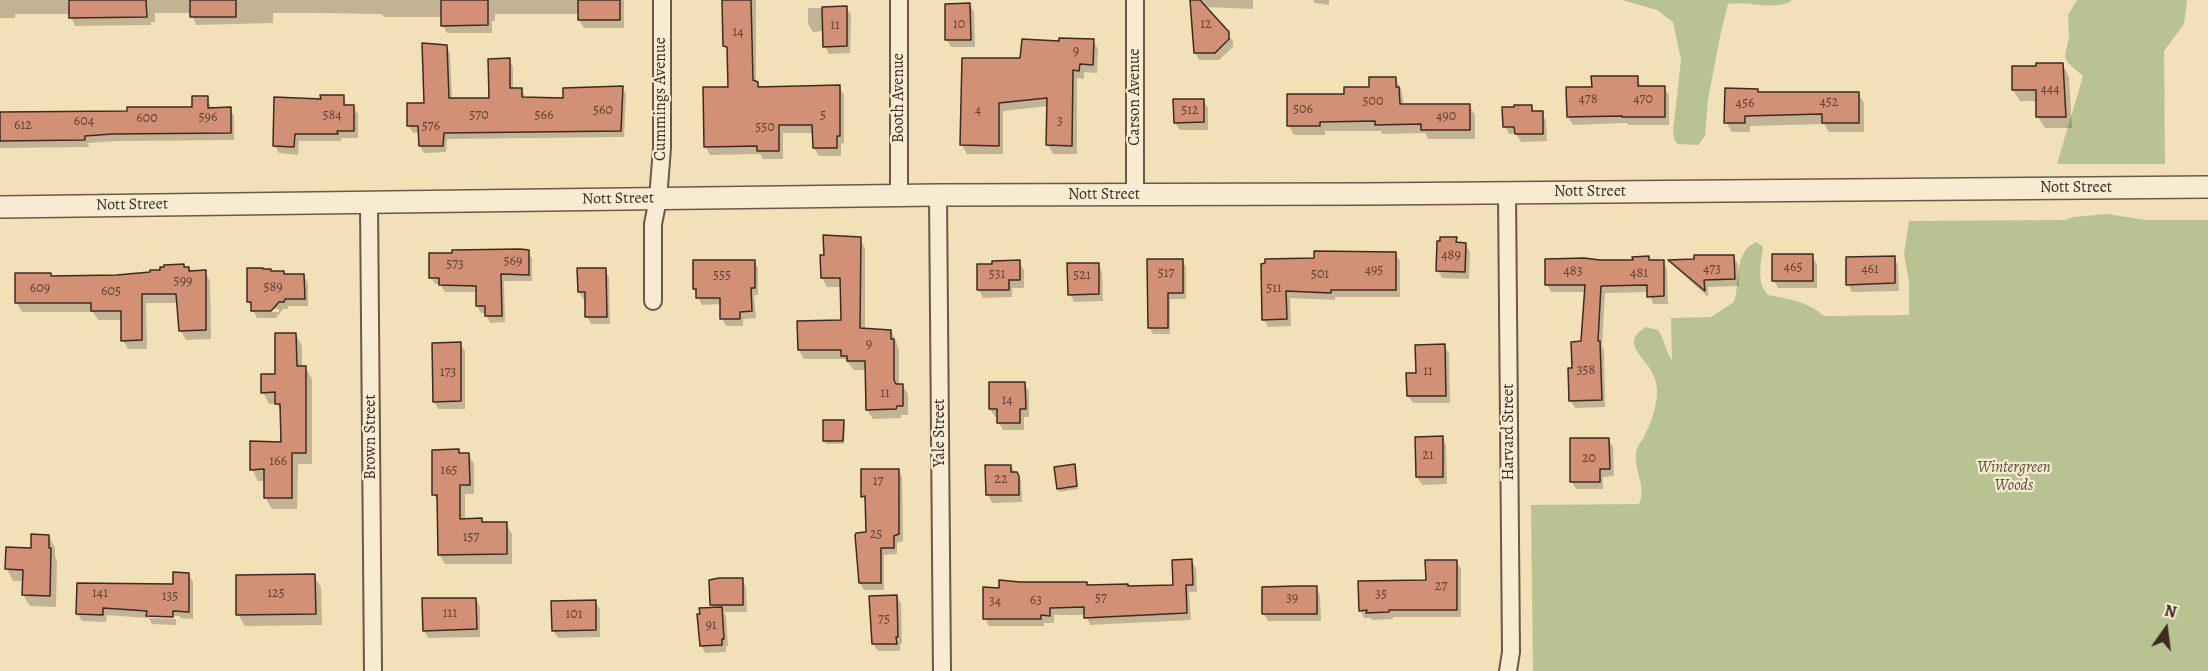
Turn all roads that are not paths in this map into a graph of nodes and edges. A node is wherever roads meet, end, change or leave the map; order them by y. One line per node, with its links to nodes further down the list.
1 (662, 0): 9 (street, Cummings Avenue)
2 (899, 0): 8 (street, Booth Avenue)
3 (1135, 0): 7 (street, Carson Avenue)
4 (2208, 187): 5 (street, Nott Street)
5 (1507, 193): 7 (street, Nott Street); 15 (street, Harvard Street)
6 (938, 195): 7 (street, Nott Street); 8 (street, Nott Street); 14 (street, Yale Street)
7 (1135, 195)
8 (899, 196): 9 (street, Nott Street)
9 (658, 199): 10 (street, Nott Street); 12 (street, Cummings Avenue)
10 (369, 203): 11 (street, Nott Street); 13 (street, Brown Street)
11 (0, 207)
12 (653, 301)
13 (373, 671)
14 (942, 671)
15 (1508, 671)

